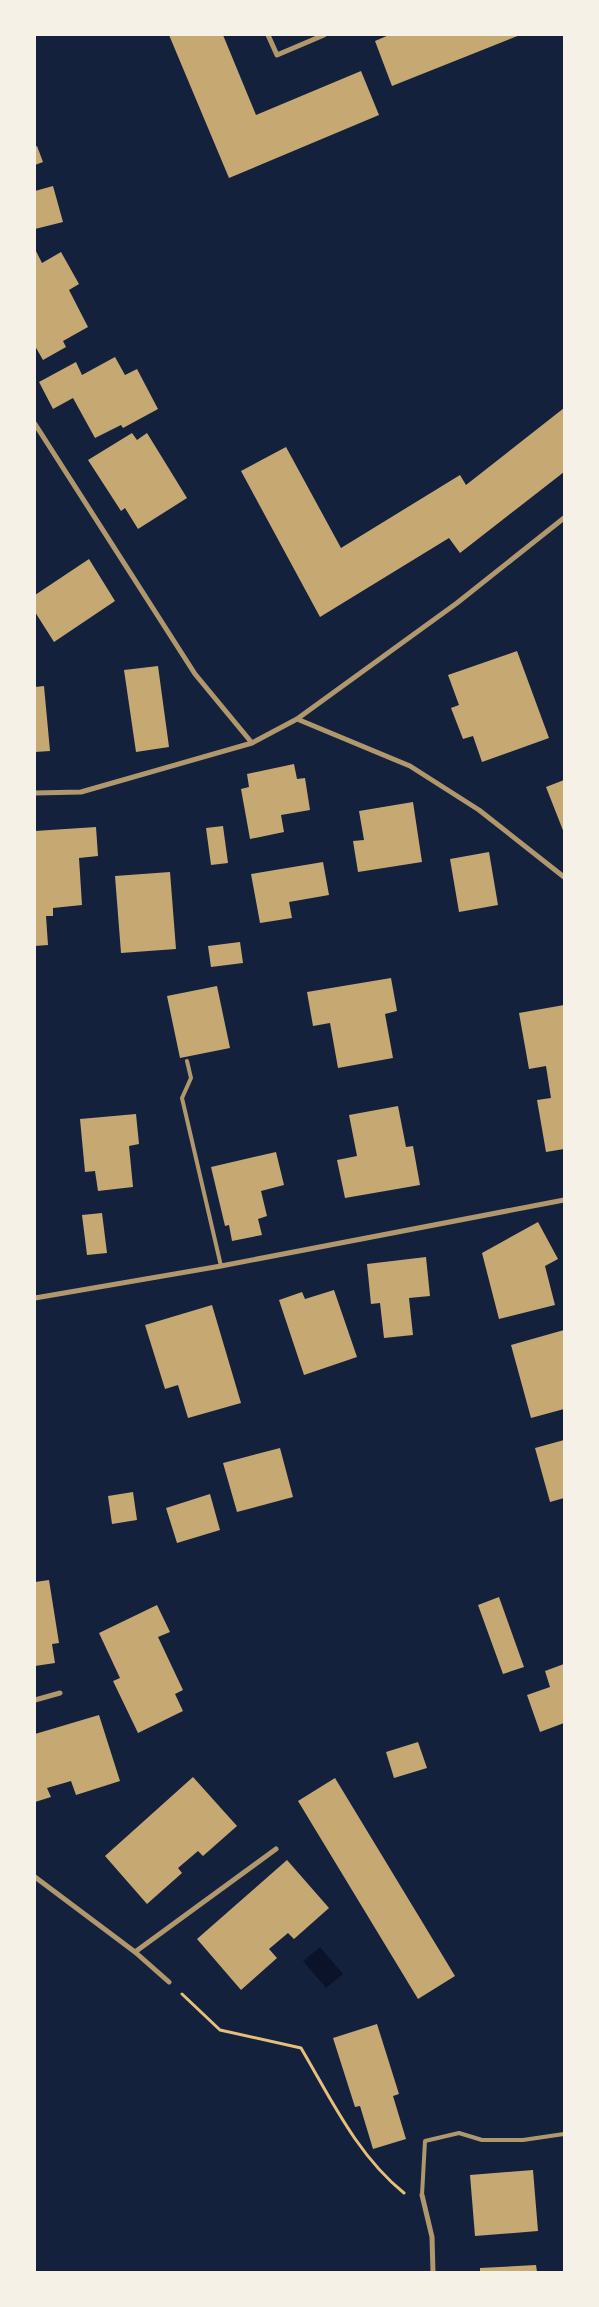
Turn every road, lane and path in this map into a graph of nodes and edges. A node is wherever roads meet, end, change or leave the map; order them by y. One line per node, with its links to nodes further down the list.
1 (268, 35): 2 (street)
2 (324, 35)
3 (35, 424): 6 (street)
4 (564, 518): 5 (street)
5 (297, 719): 6 (street); 8 (street)
6 (252, 743): 7 (street)
7 (35, 793)
8 (564, 878)
9 (187, 1060): 11 (lane)
10 (564, 1200): 11 (street)
11 (221, 1266): 12 (street)
12 (35, 1298)
13 (60, 1693): 14 (street)
14 (35, 1700)
15 (276, 1849): 17 (street)
16 (35, 1877): 17 (street)
17 (135, 1952): 18 (street)
18 (169, 1982): 20 (path)
19 (564, 2134): 20 (lane)
20 (422, 2195): 21 (street)
21 (434, 2272)

